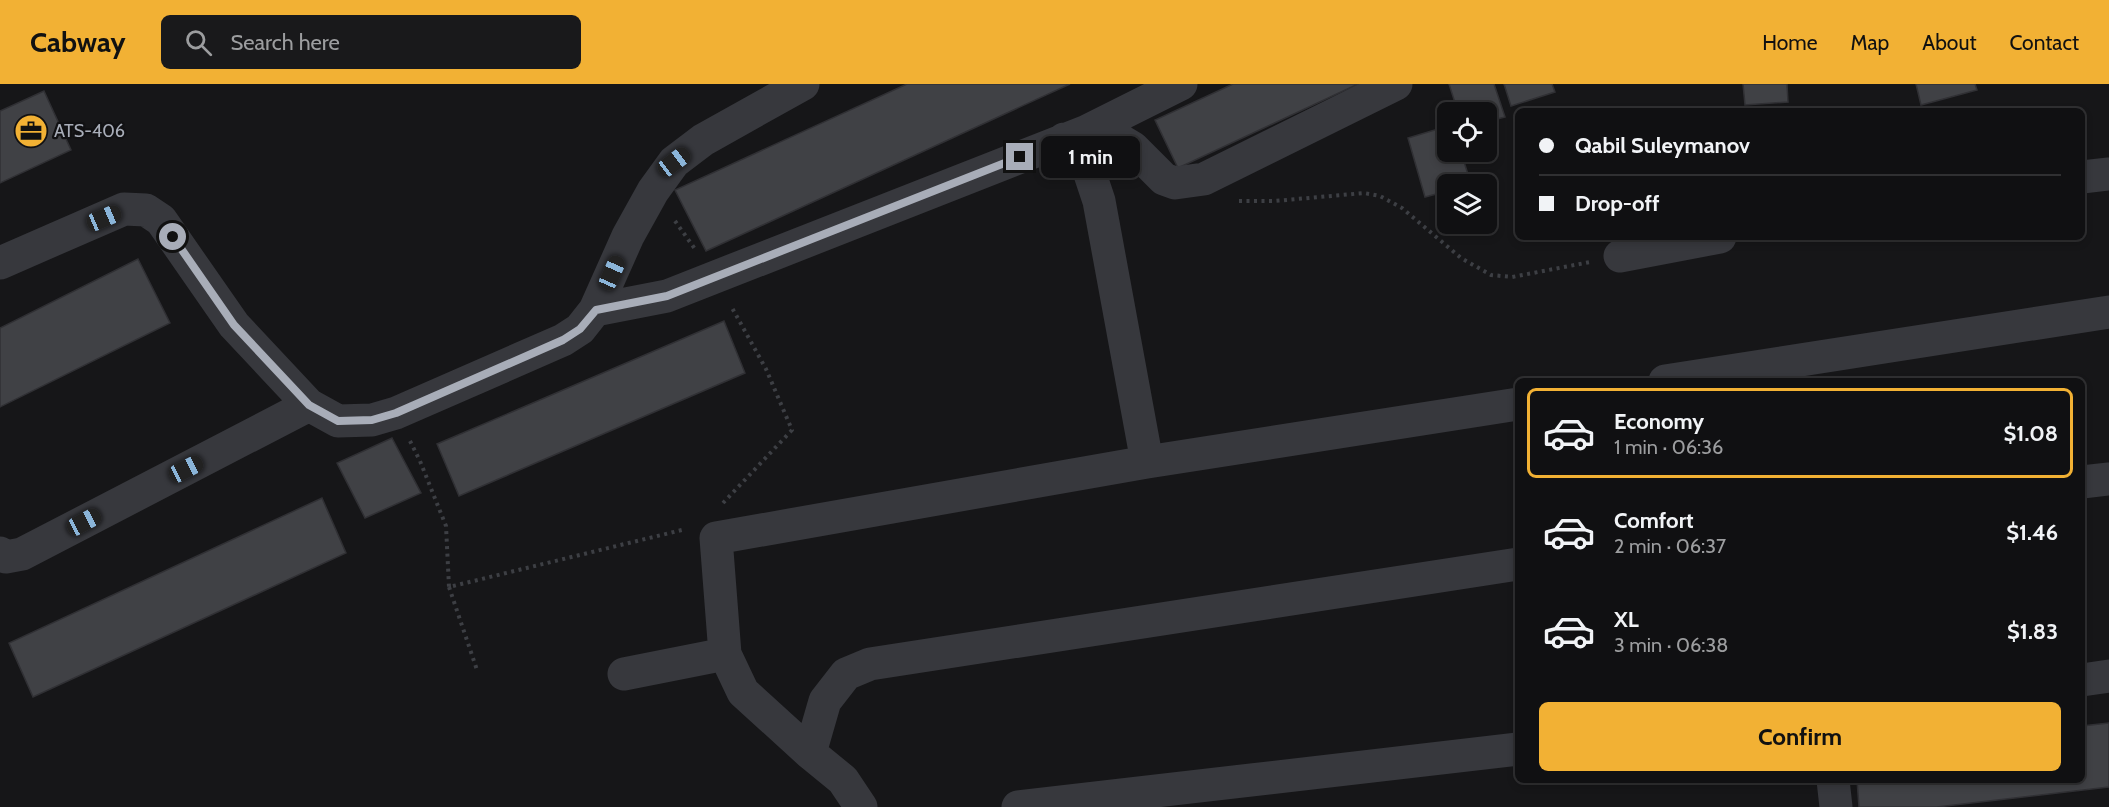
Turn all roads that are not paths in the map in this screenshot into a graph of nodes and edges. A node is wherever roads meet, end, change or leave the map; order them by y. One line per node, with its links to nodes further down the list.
1 (803, 84): 10 (street)
2 (1181, 84): 4 (street)
3 (1396, 84): 4 (street)
4 (1076, 135): 10 (street); 15 (street)
5 (2109, 174): 6 (street)
6 (2085, 177)
7 (1704, 240): 8 (street)
8 (1620, 256)
9 (0, 263): 14 (street)
10 (596, 310): 14 (street)
11 (2109, 312): 12 (street)
12 (1684, 378)
13 (1515, 404): 15 (street)
14 (309, 405): 18 (street)
15 (1147, 462): 20 (street)
16 (2109, 479): 17 (street)
17 (2085, 482)
18 (0, 553)
19 (1515, 564): 25 (street)
20 (725, 654): 21 (street); 25 (street)
21 (624, 674)
22 (2109, 676): 23 (street)
23 (2085, 680)
24 (1515, 749): 28 (street)
25 (810, 753): 27 (street)
26 (1833, 783): 29 (street)
27 (861, 807)
28 (1018, 807)
29 (1836, 807)

